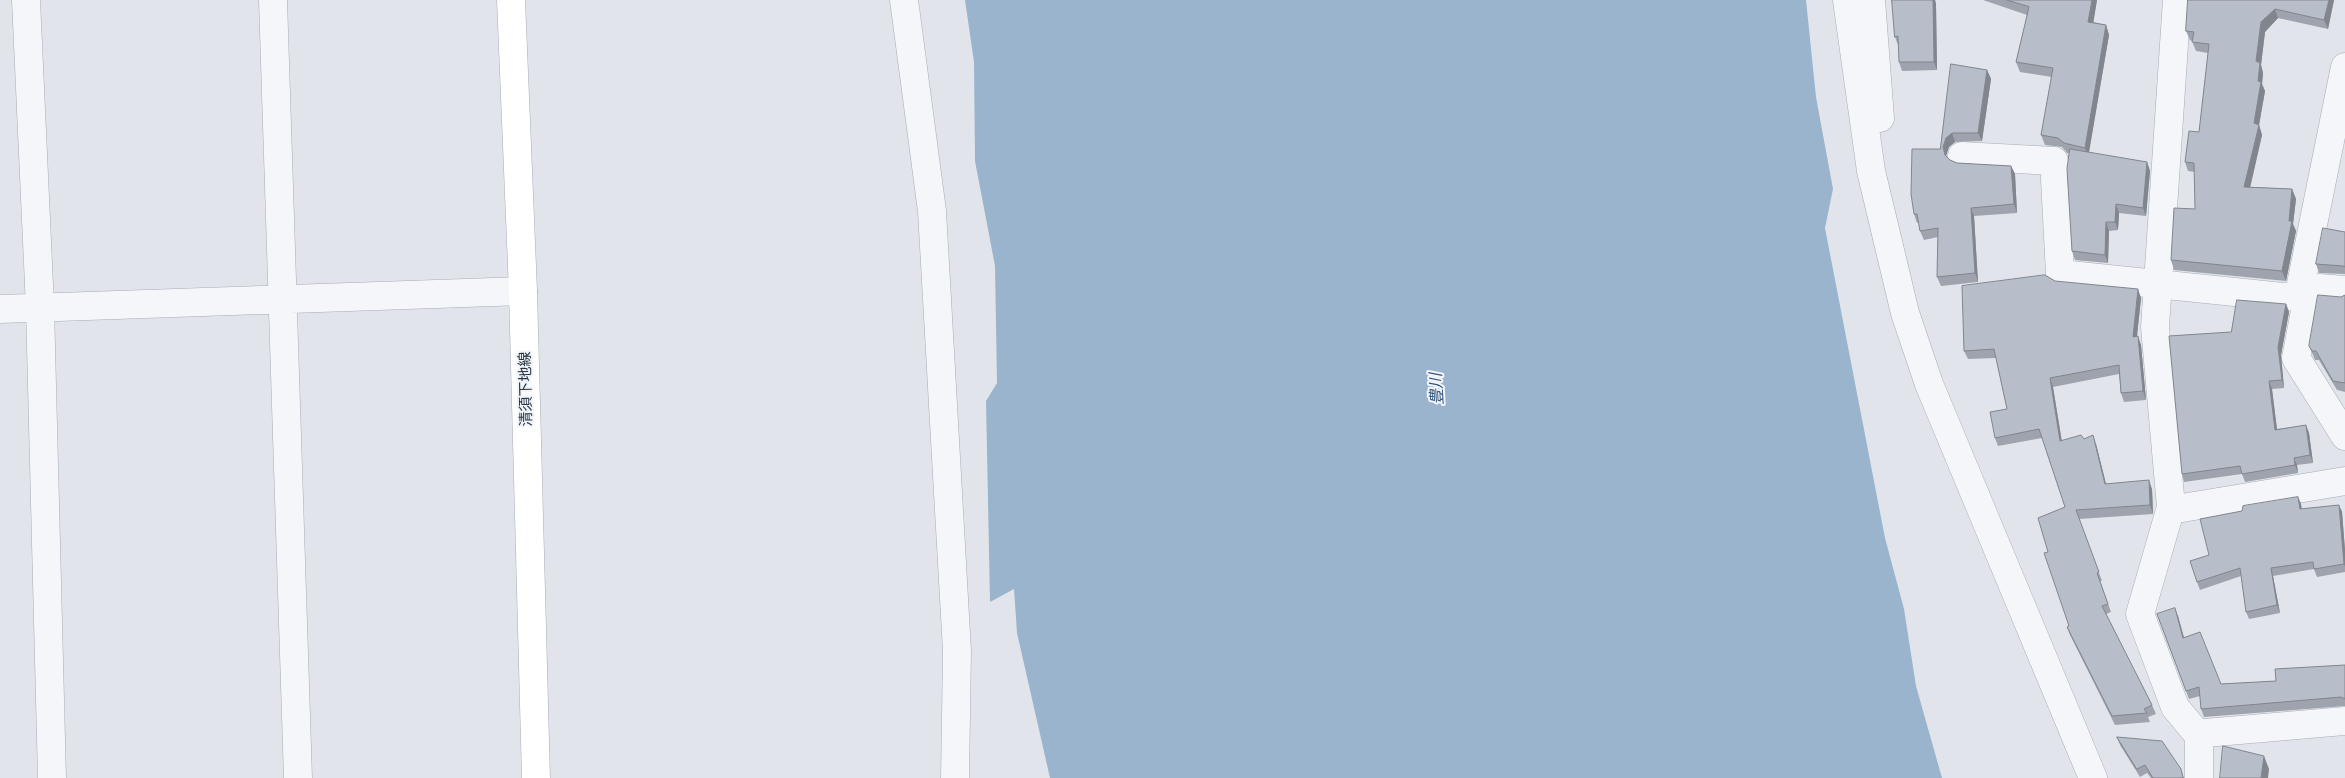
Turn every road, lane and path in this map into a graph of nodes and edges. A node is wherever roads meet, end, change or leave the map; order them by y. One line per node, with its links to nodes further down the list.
1 (26, 0): 16 (street)
2 (273, 0): 15 (street)
3 (511, 0): 13 (main road, 清須下地線)
4 (904, 0): 26 (street)
5 (1847, 0): 10 (street)
6 (1871, 0): 10 (street)
7 (2177, 0): 11 (street)
8 (2345, 67): 14 (street)
9 (1962, 156): 11 (street)
10 (1871, 171): 27 (street)
11 (2156, 283): 14 (street); 20 (street)
12 (2345, 290): 14 (street)
13 (523, 291): 15 (street); 25 (main road, 清須下地線)
14 (2303, 295): 18 (street)
15 (283, 300): 16 (street); 24 (street)
16 (40, 307): 17 (street); 23 (street)
17 (0, 309)
18 (2345, 436)
19 (2345, 481): 20 (street)
20 (2171, 507): 22 (street)
21 (2345, 722): 22 (street)
22 (2199, 736): 28 (street)
23 (52, 778)
24 (298, 778)
25 (536, 778)
26 (955, 778)
27 (2093, 778)
28 (2199, 778)

